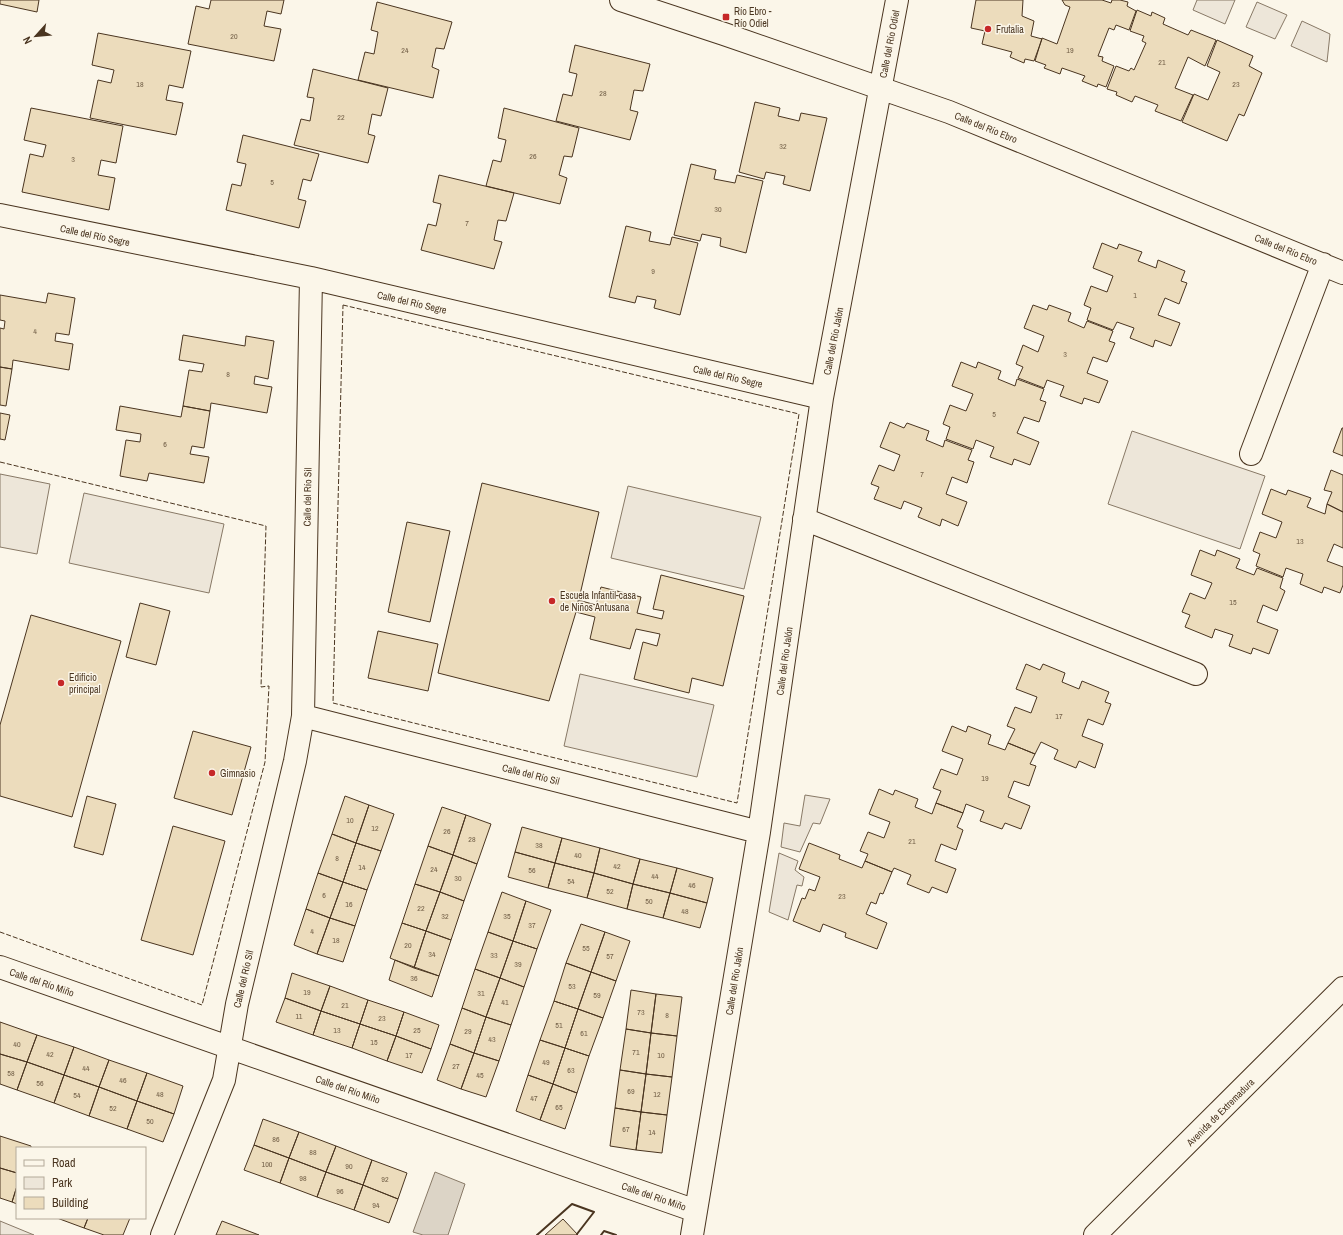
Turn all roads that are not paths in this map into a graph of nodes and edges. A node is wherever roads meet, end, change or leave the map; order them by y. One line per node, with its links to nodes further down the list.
1 (621, 0): 3 (street, Calle del Río Ebro)
2 (897, 0): 3 (street, Calle del Río Odiel)
3 (880, 88): 5 (street, Calle del Río Ebro); 8 (street, Calle del Río Jalón)
4 (0, 215): 7 (street, Calle del Río Segre)
5 (1323, 264): 6 (street, Calle del Río Ebro); 9 (street)
6 (1343, 273)
7 (311, 278): 8 (street, Calle del Río Segre); 12 (street, Calle del Río Sil)
8 (822, 398): 10 (street, Calle del Río Jalón)
9 (1251, 454)
10 (804, 520): 11 (street); 13 (street, Calle del Río Jalón)
11 (1196, 674)
12 (303, 716): 13 (street, Calle del Río Sil); 16 (street, Calle del Río Sil)
13 (759, 832): 17 (street, Calle del Río Jalón)
14 (0, 967): 16 (street, Calle del Río Miño)
15 (1343, 988): 20 (street, Avenida de Extremadura)
16 (228, 1046): 17 (street, Calle del Río Miño); 18 (street, Calle del Río Sil)
17 (696, 1211): 19 (street, Calle del Río Jalón)
18 (162, 1235)
19 (692, 1235)
20 (1095, 1235)

